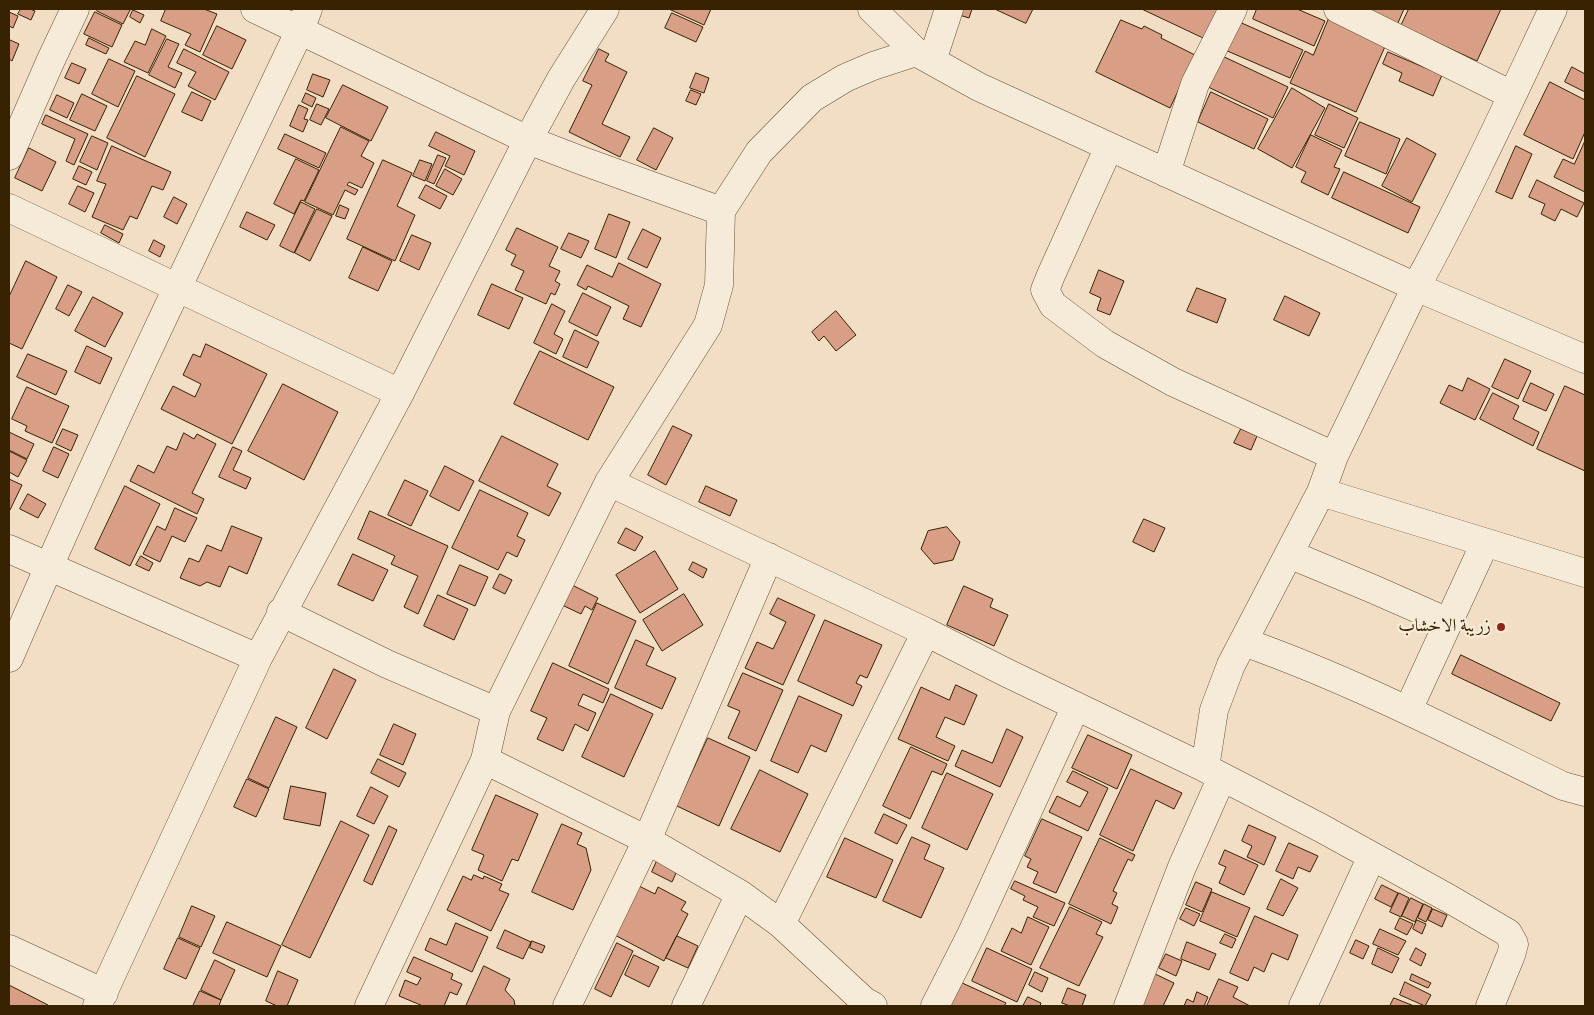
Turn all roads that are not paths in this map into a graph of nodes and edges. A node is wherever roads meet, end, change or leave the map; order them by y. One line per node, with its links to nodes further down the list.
1 (75, 9): 14 (street)
2 (255, 9): 9 (street)
3 (605, 9): 12 (street)
4 (872, 9): 10 (street)
5 (949, 9): 10 (street)
6 (1233, 9): 15 (street)
7 (1338, 9): 11 (street)
8 (1553, 9): 11 (street)
9 (304, 19): 12 (street); 19 (street)
10 (924, 56): 13 (street); 17 (street)
11 (1512, 95): 18 (street)
12 (528, 140): 17 (street); 21 (street)
13 (1109, 147): 15 (street); 22 (street)
14 (9, 156)
15 (1166, 173): 18 (street)
16 (9, 208): 19 (street)
17 (721, 211): 23 (street)
18 (1416, 287): 20 (street); 22 (street)
19 (177, 288): 21 (street); 29 (street)
20 (1585, 359)
21 (400, 393): 31 (street)
22 (1334, 456): 24 (street)
23 (609, 482): 28 (street); 39 (street)
24 (1321, 492): 25 (street); 27 (street)
25 (1485, 543): 30 (street); 32 (street)
26 (9, 549): 29 (street)
27 (1289, 554): 32 (street); 34 (street)
28 (769, 558): 33 (street); 43 (street)
29 (48, 567): 35 (street); 36 (street)
30 (1585, 573)
31 (281, 612): 36 (street); 39 (street)
32 (1448, 622): 38 (street)
33 (926, 632): 37 (street); 46 (street)
34 (1244, 642): 38 (street); 41 (street)
35 (9, 658)
36 (258, 658): 48 (street)
37 (1076, 706): 41 (street); 53 (street)
38 (1408, 710): 42 (street)
39 (496, 711): 40 (street)
40 (485, 760): 43 (street); 50 (street)
41 (1213, 773): 44 (street); 54 (street)
42 (1585, 792)
43 (647, 840): 45 (street); 51 (street)
44 (1372, 856): 55 (street); 56 (street)
45 (740, 894): 46 (street); 52 (street)
46 (781, 924): 49 (street)
47 (9, 949): 48 (street)
48 (101, 999)
49 (866, 1004)
50 (369, 1006)
51 (567, 1006)
52 (686, 1006)
53 (935, 1006)
54 (1128, 1006)
55 (1303, 1006)
56 (1490, 1006)

